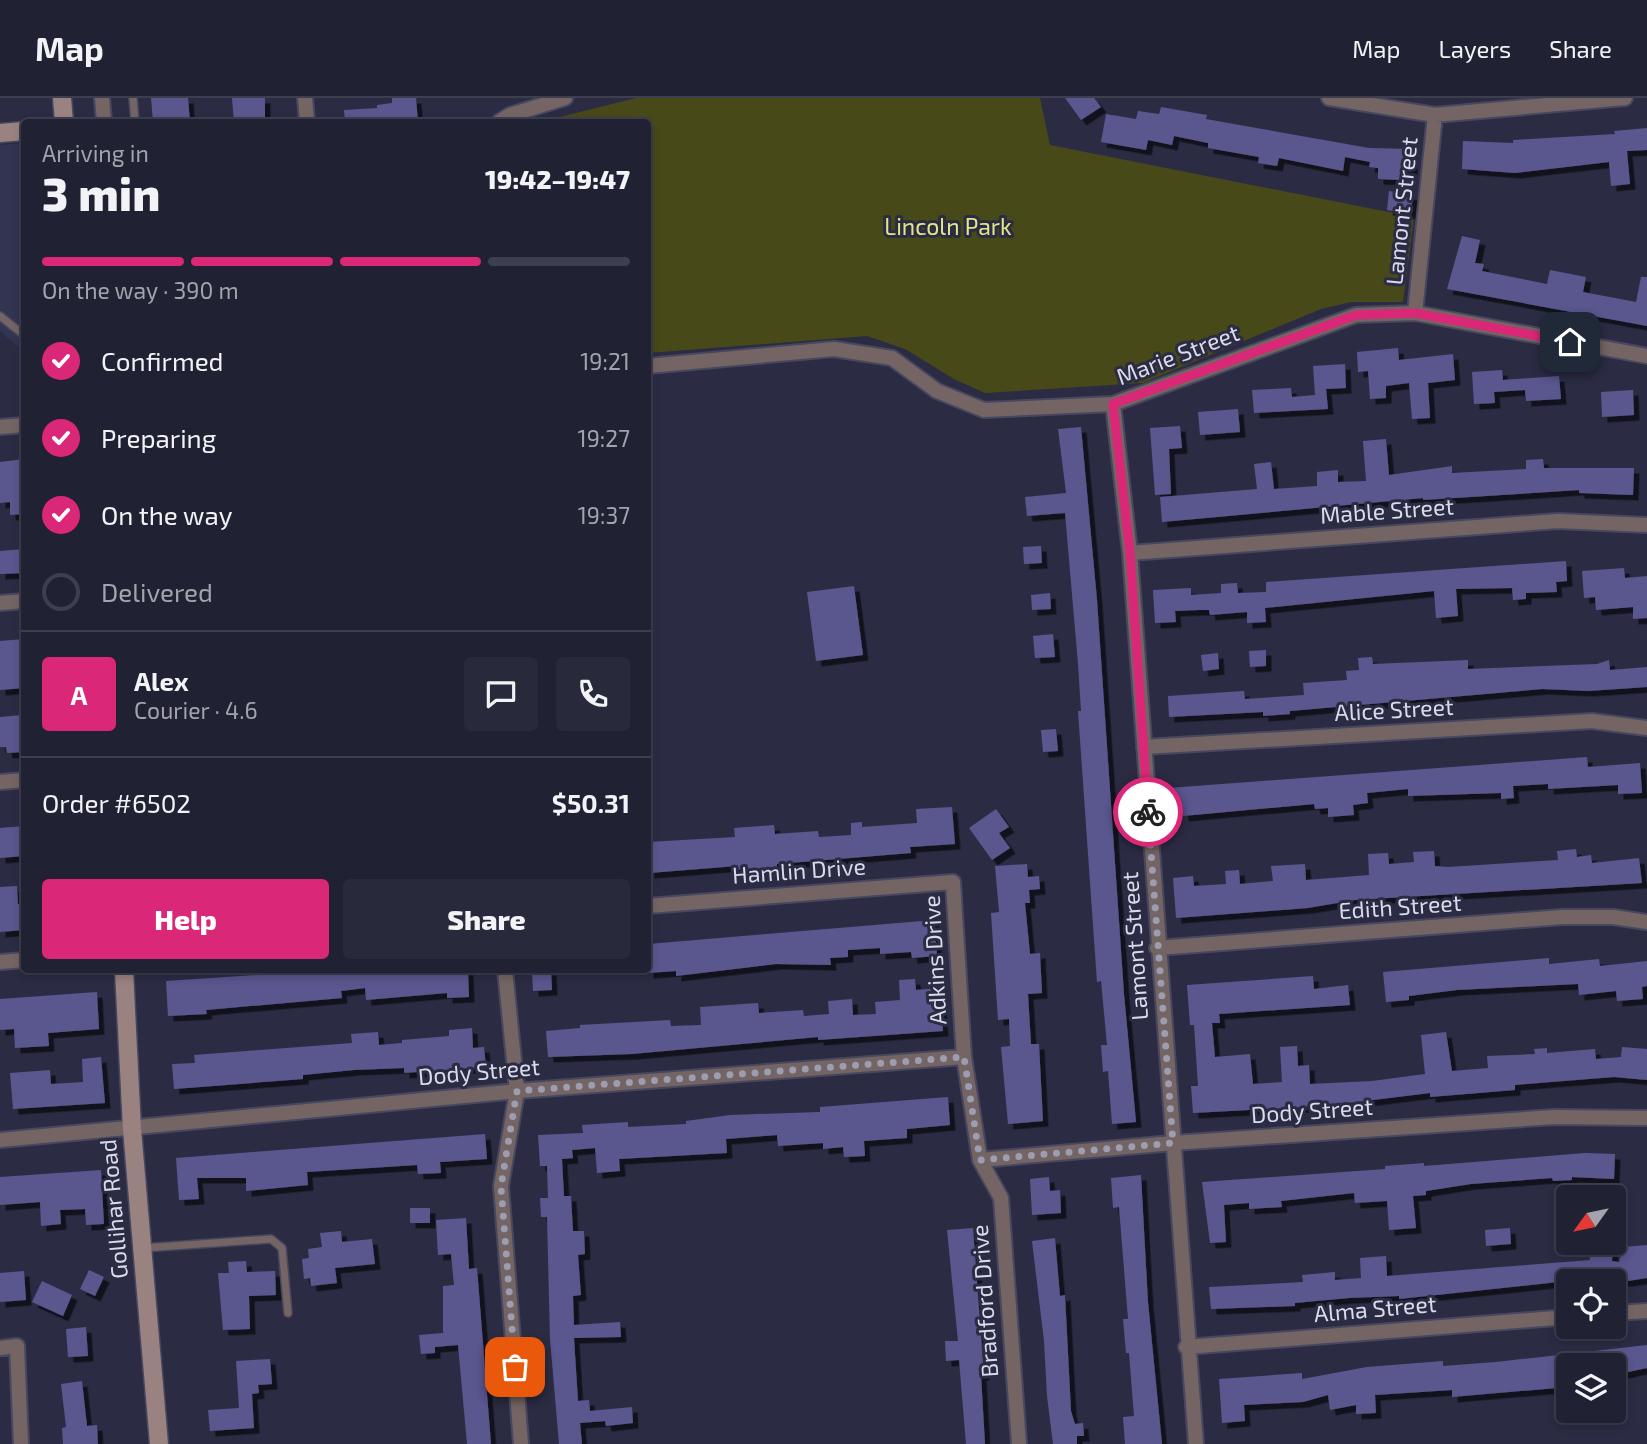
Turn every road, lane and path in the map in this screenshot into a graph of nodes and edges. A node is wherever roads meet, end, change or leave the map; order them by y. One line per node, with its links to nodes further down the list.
1 (62, 98): 9 (main road)
2 (102, 98): 10 (street)
3 (133, 98): 11 (lane)
4 (305, 98): 12 (street)
5 (565, 98): 13 (street)
6 (1329, 98): 8 (street)
7 (1625, 98): 8 (street)
8 (1435, 114): 16 (street, Lamont Street)
9 (64, 119)
10 (104, 119)
11 (135, 119)
12 (307, 119)
13 (504, 119)
14 (21, 131): 15 (main road)
15 (0, 133)
16 (1415, 313): 19 (street, Marie Street); 21 (street, Marie Street)
17 (0, 316): 18 (lane)
18 (21, 333)
19 (1647, 356)
20 (651, 366): 21 (street, Marie Street)
21 (1113, 404): 25 (street, Lamont Street)
22 (21, 425): 23 (street)
23 (0, 427)
24 (1647, 525): 25 (street, Mable Street)
25 (1130, 553): 29 (street, Lamont Street)
26 (21, 601): 27 (street)
27 (0, 603)
28 (1647, 728): 29 (street, Alice Street)
29 (1143, 747): 35 (street, Lamont Street)
30 (21, 780): 31 (street)
31 (0, 782)
32 (953, 882): 33 (street, Hamlin Drive); 40 (street, Adkins Drive)
33 (651, 906)
34 (1647, 922): 35 (street, Edith Street)
35 (1157, 948): 45 (street, Lamont Street)
36 (21, 960): 37 (street)
37 (0, 962)
38 (124, 973): 43 (main road, Gollihar Road)
39 (505, 973): 41 (street)
40 (964, 1057): 41 (street, Dody Street); 46 (street, Adkins Drive)
41 (517, 1091): 43 (street, Dody Street); 56 (street)
42 (1647, 1118): 45 (street, Dody Street)
43 (132, 1129): 44 (street, Dody Street); 47 (main road, Gollihar Road)
44 (0, 1140)
45 (1173, 1143): 46 (street, Dody Street); 52 (street, Lamont Street)
46 (980, 1160): 57 (street, Bradford Drive)
47 (142, 1248): 50 (lane); 55 (main road, Gollihar Road)
48 (1647, 1311): 49 (street)
49 (1626, 1312)
50 (288, 1313)
51 (1556, 1318): 52 (street, Alma Street)
52 (1186, 1347): 58 (street, Lamont Street)
53 (0, 1348): 54 (street)
54 (21, 1444)
55 (159, 1444)
56 (521, 1444)
57 (1019, 1444)
58 (1196, 1444)

